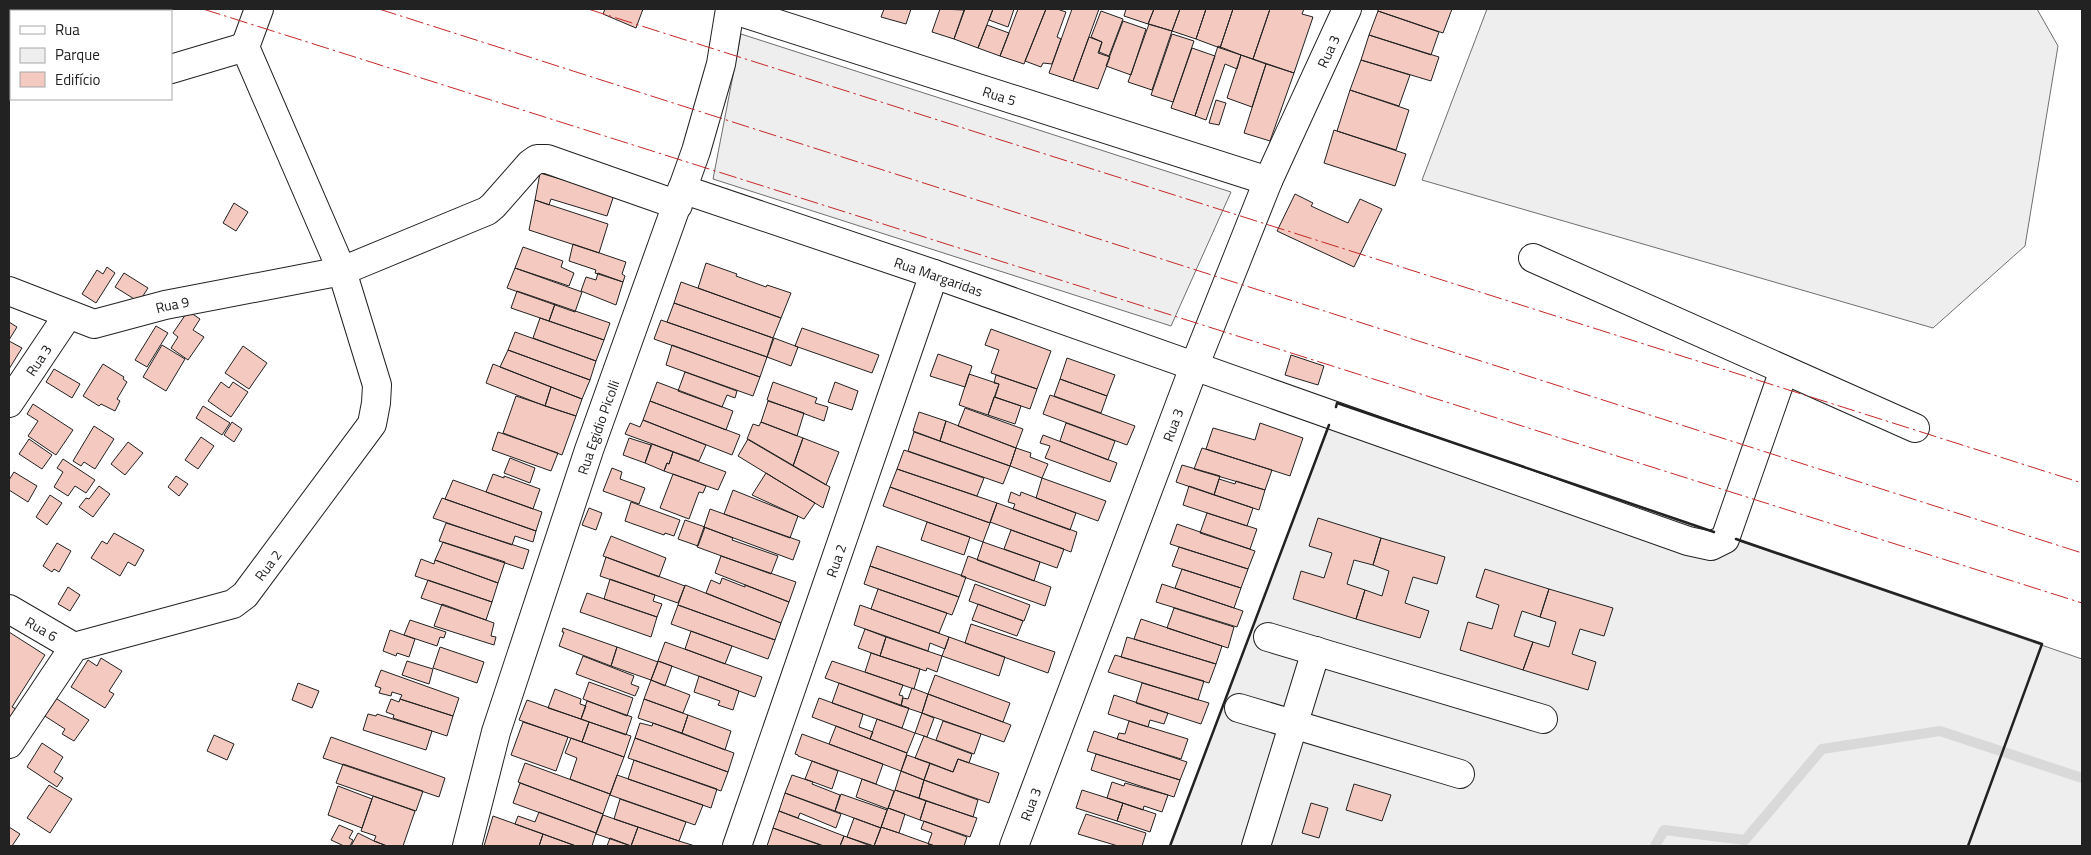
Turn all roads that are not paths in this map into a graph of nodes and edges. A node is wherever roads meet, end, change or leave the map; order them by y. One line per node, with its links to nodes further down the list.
1 (259, 9): 4 (street)
2 (730, 9): 6 (street, Rua 5); 7 (street, Rua Egidio Picolli)
3 (1346, 9): 6 (street, Rua 3)
4 (245, 47): 5 (street); 9 (street, Rua 2)
5 (172, 69)
6 (1268, 181): 13 (street, Rua 3)
7 (680, 197): 9 (street, Rua Margaridas); 10 (street, Rua Margaridas); 26 (street, Rua Egidio Picolli)
8 (1533, 258): 14 (street)
9 (342, 271): 12 (street, Rua 9); 19 (street, Rua 2)
10 (934, 274): 13 (street, Rua Margaridas); 27 (street, Rua 2)
11 (9, 291): 12 (street, Rua 9)
12 (68, 315): 15 (street, Rua 3)
13 (1194, 368): 14 (street, Rua Margaridas); 28 (street, Rua 3)
14 (1784, 370): 16 (street)
15 (9, 403)
16 (1915, 428)
17 (9, 609): 19 (street, Rua 6)
18 (1268, 637): 20 (street)
19 (74, 647): 24 (street)
20 (1316, 651): 22 (street); 23 (street)
21 (1239, 708): 23 (street)
22 (1542, 719)
23 (1293, 724): 25 (street); 29 (street)
24 (9, 744)
25 (1460, 774)
26 (467, 846)
27 (738, 846)
28 (1014, 846)
29 (1256, 846)

